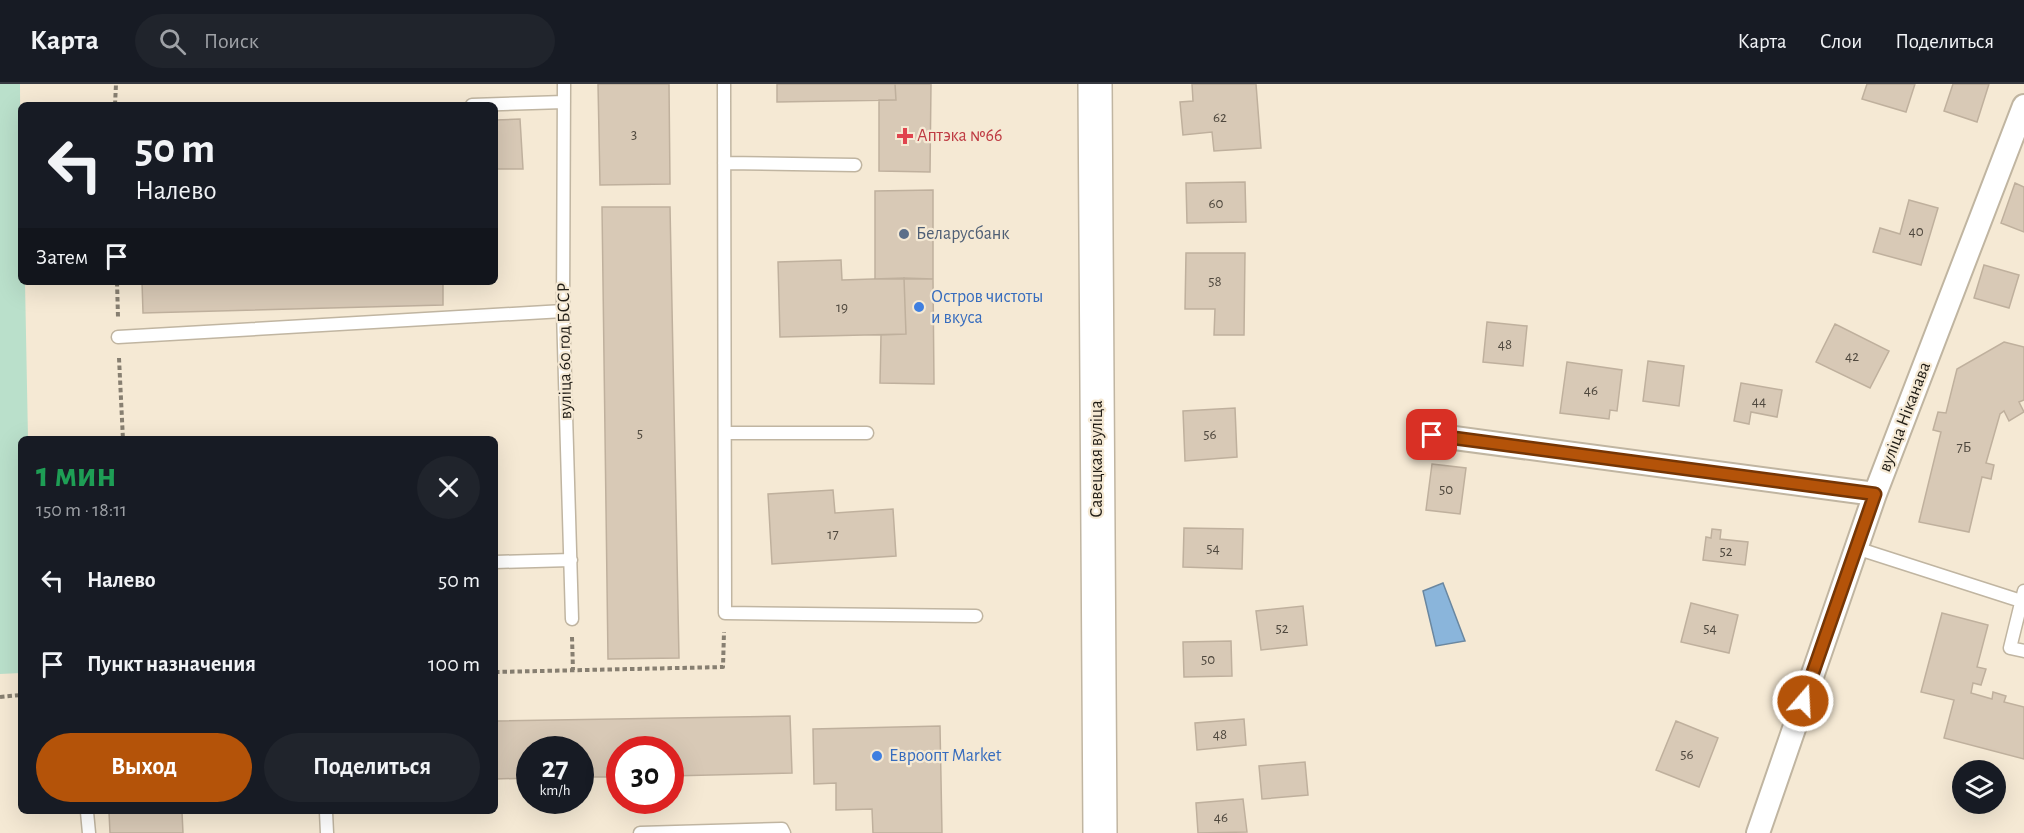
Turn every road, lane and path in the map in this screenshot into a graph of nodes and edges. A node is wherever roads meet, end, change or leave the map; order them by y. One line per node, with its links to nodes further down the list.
1 (116, 84): 5 (path)
2 (564, 84): 6 (lane, вуліца 60 год БССР)
3 (724, 84): 9 (lane)
4 (1095, 84): 37 (main road, Савецкая вуліца)
5 (115, 102)
6 (564, 102): 7 (lane); 12 (lane, вуліца 60 год БССР)
7 (498, 104)
8 (2024, 106): 18 (street, вуліца Ніканава)
9 (724, 163): 10 (lane); 14 (lane)
10 (855, 165)
11 (117, 285): 13 (path)
12 (563, 311): 13 (lane); 20 (lane, вуліца 60 год БССР)
13 (118, 337): 17 (path)
14 (724, 433): 15 (lane); 23 (lane)
15 (867, 434)
16 (1432, 435): 18 (street)
17 (123, 436)
18 (1875, 494): 19 (street, вуліца Ніканава)
19 (1856, 548): 22 (lane); 38 (street, вуліца Ніканава)
20 (571, 560): 21 (lane); 25 (lane, вуліца 60 год БССР)
21 (498, 562)
22 (2023, 596): 26 (lane)
23 (725, 613): 24 (lane); 27 (path)
24 (976, 616)
25 (572, 619): 27 (path)
26 (2024, 651)
27 (573, 670): 28 (path)
28 (498, 672)
29 (18, 695): 30 (path)
30 (0, 697)
31 (87, 814): 33 (lane)
32 (326, 814): 34 (lane)
33 (88, 833)
34 (327, 833)
35 (640, 833): 36 (lane)
36 (784, 833)
37 (1100, 833)
38 (1758, 833)

